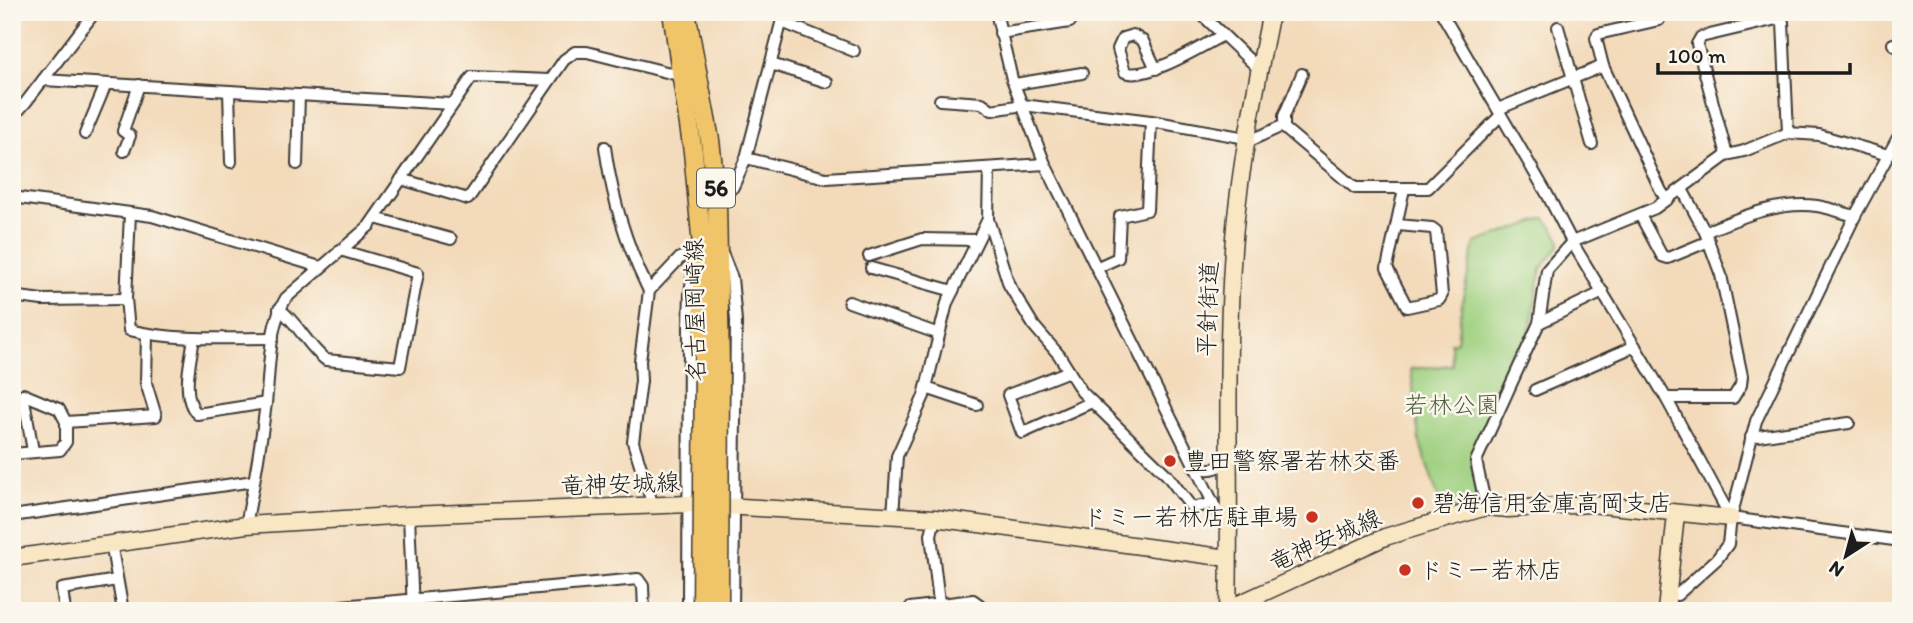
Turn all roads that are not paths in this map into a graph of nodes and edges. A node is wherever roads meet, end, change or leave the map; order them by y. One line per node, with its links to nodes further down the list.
1 (95, 12): 23 (street)
2 (673, 12): 21 (main road, 名古屋岡崎線 / 56)
3 (686, 12): 57 (main road, 名古屋岡崎線 / 56)
4 (996, 12): 12 (street)
5 (1199, 12): 13 (street)
6 (1271, 12): 18 (street, 平針街道)
7 (1441, 12): 34 (street)
8 (783, 17): 14 (street); 15 (street)
9 (1659, 20): 16 (street)
10 (1070, 22): 12 (street)
11 (1558, 27): 22 (street)
12 (1000, 33): 27 (street)
13 (1223, 35): 17 (street); 18 (street)
14 (854, 51)
15 (771, 64): 25 (street); 47 (street)
16 (1603, 66): 22 (street); 56 (street)
17 (1156, 69)
18 (1259, 69): 41 (street, 平針街道)
19 (1082, 73): 27 (street)
20 (1302, 74): 37 (street)
21 (681, 76): 24 (street); 69 (main road, 名古屋岡崎線 / 56)
22 (1572, 79): 34 (street); 42 (street)
23 (43, 80): 26 (street); 35 (street)
24 (550, 80): 32 (street); 52 (street)
25 (827, 82)
26 (106, 84): 28 (street); 40 (street)
27 (1015, 84): 33 (street)
28 (139, 85): 29 (street); 44 (street)
29 (229, 91): 30 (street); 48 (street)
30 (299, 95): 32 (street); 49 (street)
31 (940, 100): 33 (street)
32 (452, 104): 52 (street)
33 (1023, 105): 36 (street); 50 (street)
34 (1500, 112): 54 (street); 67 (street)
35 (12, 118)
36 (1151, 121): 41 (street); 72 (street)
37 (1284, 128): 41 (street); 54 (street)
38 (1788, 133): 45 (street); 45 (street); 46 (street)
39 (1900, 134): 46 (street)
40 (85, 135)
41 (1246, 140): 100 (street, 平針街道)
42 (1592, 144)
43 (605, 147): 74 (street)
44 (124, 150)
45 (1727, 155): 53 (street)
46 (1888, 155): 60 (street)
47 (746, 158): 51 (street); 57 (street)
48 (232, 162)
49 (297, 164)
50 (1045, 164): 51 (street); 72 (street)
51 (989, 169): 62 (street)
52 (401, 179): 61 (street)
53 (1682, 188): 56 (street); 64 (street)
54 (1404, 189): 63 (street)
55 (12, 197): 58 (street)
56 (1667, 200): 59 (street)
57 (717, 202): 69 (main road, 名古屋岡崎線 / 56)
58 (130, 214): 71 (street); 78 (street)
59 (1640, 215): 64 (street); 67 (street)
60 (1855, 216): 64 (street); 97 (street)
61 (375, 218): 65 (street); 68 (street)
62 (988, 219): 66 (street); 88 (street)
63 (1398, 225): 63 (street)
64 (1707, 236): 91 (street)
65 (451, 239)
66 (976, 240): 70 (street); 75 (street)
67 (1572, 242): 76 (street); 81 (street)
68 (340, 250): 71 (street); 80 (street)
69 (706, 250): 74 (street); 87 (main road, 名古屋岡崎線 / 56); 104 (street); 106 (street)
70 (869, 256)
71 (320, 267): 80 (street)
72 (1098, 267): 101 (street)
73 (871, 268): 75 (street)
74 (649, 291): 105 (street)
75 (953, 291): 83 (street)
76 (1602, 292): 81 (street); 86 (street)
77 (12, 296): 78 (street)
78 (126, 299): 82 (street)
79 (849, 302): 83 (street)
80 (279, 309): 85 (street)
81 (1539, 323): 107 (street)
82 (147, 334): 84 (street); 95 (street)
83 (939, 334): 89 (street)
84 (194, 338): 85 (street); 93 (street)
85 (273, 338): 93 (street)
86 (1635, 346): 90 (street); 91 (street)
87 (712, 364): 130 (main road, 名古屋岡崎線 / 56, bridge); 131 (main road, 名古屋岡崎線 / 56, bridge)
88 (1069, 371): 92 (street); 92 (street)
89 (926, 388): 94 (street); 111 (street)
90 (1535, 390)
91 (1666, 398): 113 (street)
92 (1092, 402): 103 (street)
93 (266, 403): 102 (street)
94 (977, 405)
95 (66, 422): 98 (street); 98 (street)
96 (1849, 423): 97 (street)
97 (1751, 437): 113 (street)
98 (33, 451): 99 (street)
99 (12, 454)
100 (1228, 461): 101 (street); 115 (street, 平針街道)
101 (1194, 467): 103 (street)
102 (254, 481): 110 (street); 114 (street)
103 (1213, 503): 115 (street)
104 (689, 504): 105 (street, 竜神安城線); 106 (street, 竜神安城線); 129 (street)
105 (653, 506): 109 (street, 竜神安城線)
106 (733, 506): 111 (street, 竜神安城線); 132 (street)
107 (1486, 507): 108 (street, 竜神安城線); 124 (street, 竜神安城線)
108 (1676, 514): 113 (street, 竜神安城線); 135 (street)
109 (409, 515): 114 (street, 竜神安城線); 123 (street)
110 (12, 516)
111 (893, 516): 112 (street, 竜神安城線)
112 (935, 518): 119 (street, 竜神安城線); 122 (street)
113 (1731, 518): 116 (street, 竜神安城線); 121 (street)
114 (247, 525): 117 (street, 竜神安城線)
115 (1228, 534): 119 (street, 平針街道)
116 (1901, 541)
117 (111, 543): 118 (street, 竜神安城線); 120 (street)
118 (12, 558)
119 (1228, 558): 124 (street, 平針街道)
120 (117, 580): 125 (street); 126 (street)
121 (1677, 596)
122 (939, 603): 133 (street); 134 (street)
123 (413, 605): 127 (street); 128 (street)
124 (1228, 610)
125 (65, 611)
126 (123, 611)
127 (332, 611)
128 (644, 611)
129 (688, 611)
130 (702, 611)
131 (719, 611)
132 (733, 611)
133 (908, 611)
134 (980, 611)
135 (1666, 611)

